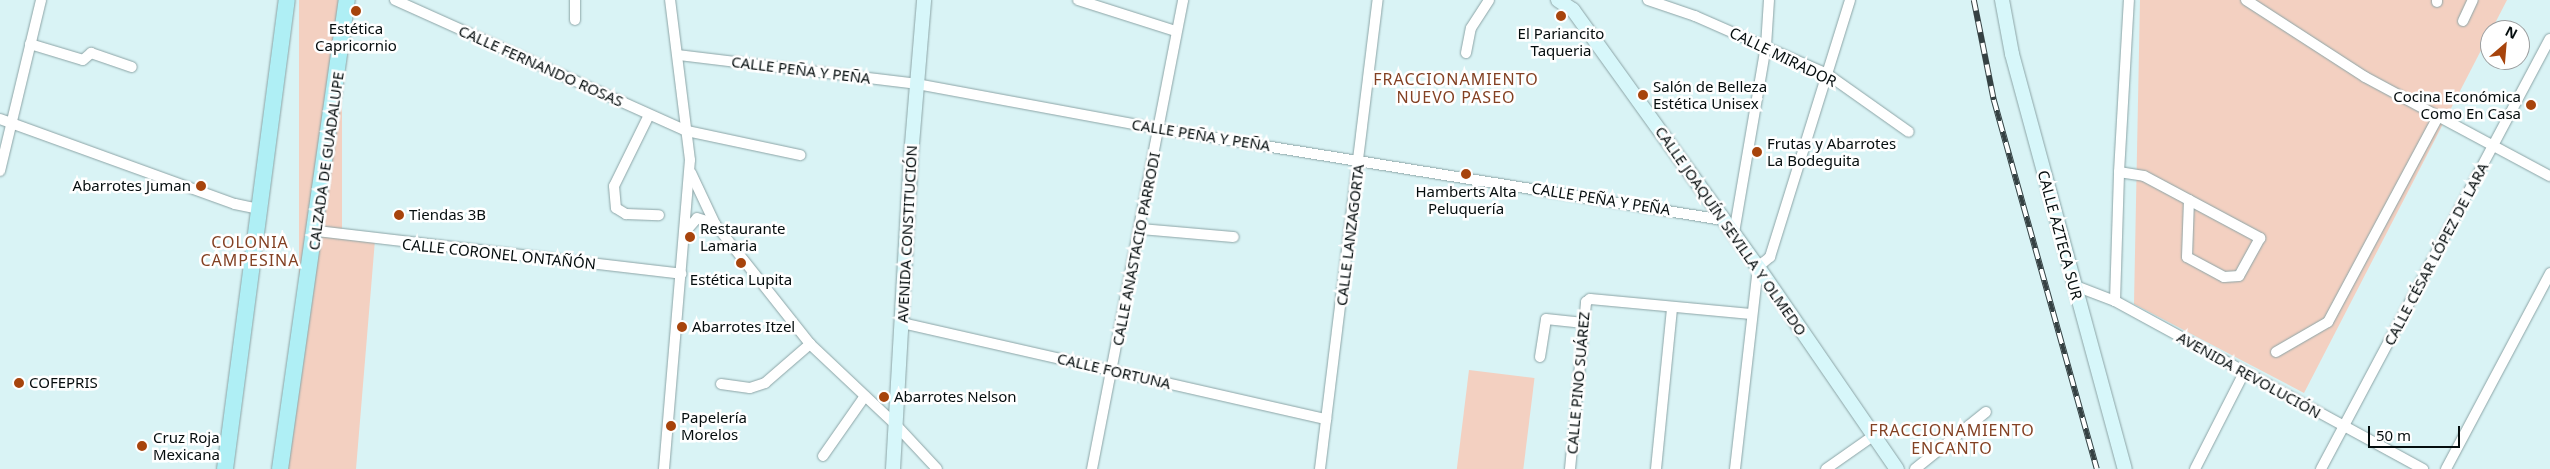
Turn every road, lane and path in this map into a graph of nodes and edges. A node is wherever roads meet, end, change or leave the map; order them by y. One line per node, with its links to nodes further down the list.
1 (41, 0): 25 (street)
2 (287, 0): 47 (main road)
3 (348, 0): 52 (main road, CALZADA DE GUADALUPE)
4 (395, 0): 32 (street, CALLE FERNANDO ROSAS)
5 (574, 0): 21 (street)
6 (670, 0): 28 (street)
7 (924, 0): 31 (street, AVENIDA CONSTITUCIÓN)
8 (1078, 0): 23 (street)
9 (1182, 0): 23 (street, CALLE ANASTACIO PARRODI)
10 (1378, 0): 41 (street, CALLE LANZAGORTA)
11 (1489, 0): 27 (street)
12 (1558, 0): 20 (street, CALLE JOAQUÍN SEVILLA Y OLMEDO)
13 (1648, 0): 26 (street, CALLE MIRADOR)
14 (1769, 0): 26 (street)
15 (1850, 0): 30 (street)
16 (2002, 0): 59 (street, CALLE AZTECA SUR)
17 (2129, 0): 44 (street)
18 (2246, 0): 33 (street)
19 (2472, 0): 22 (street)
20 (1572, 5): 49 (street, CALLE JOAQUÍN SEVILLA Y OLMEDO)
21 (575, 20)
22 (2463, 21)
23 (1176, 31): 36 (street, CALLE ANASTACIO PARRODI)
24 (2550, 39): 39 (street, CALLE CÉSAR LÓPEZ DE LARA)
25 (30, 44): 29 (street); 35 (street)
26 (1766, 46): 30 (street, CALLE MIRADOR); 53 (street)
27 (1466, 53)
28 (678, 56): 31 (street, CALLE PEÑA Y PEÑA); 37 (street)
29 (132, 67)
30 (1826, 74): 38 (street, CALLE MIRADOR); 56 (street)
31 (917, 84): 36 (street, CALLE PEÑA Y PEÑA); 63 (street, AVENIDA CONSTITUCIÓN)
32 (648, 115): 37 (street, CALLE FERNANDO ROSAS); 48 (street)
33 (2438, 117): 39 (street); 66 (street)
34 (0, 119): 35 (street)
35 (12, 123): 42 (street); 47 (street)
36 (1160, 130): 41 (street, CALLE PEÑA Y PEÑA); 51 (street, CALLE ANASTACIO PARRODI)
37 (687, 131): 40 (street, CALLE FERNANDO ROSAS); 43 (street)
38 (1909, 132)
39 (2493, 146): 45 (street); 75 (street, CALLE CÉSAR LÓPEZ DE LARA)
40 (800, 155)
41 (1359, 160): 49 (street, CALLE PEÑA Y PEÑA); 73 (street, CALLE LANZAGORTA)
42 (0, 171)
43 (690, 172): 50 (street); 54 (street)
44 (2119, 172): 46 (street); 60 (street)
45 (2550, 176)
46 (2189, 200): 46 (street)
47 (259, 209): 78 (main road)
48 (659, 215)
49 (1723, 220): 53 (street, CALLE JOAQUÍN SEVILLA Y OLMEDO)
50 (716, 224): 54 (street); 65 (street)
51 (1140, 229): 55 (street); 68 (street, CALLE ANASTACIO PARRODI)
52 (316, 231): 58 (street, CALLE CORONEL ONTAÑÓN); 79 (main road, CALZADA DE GUADALUPE)
53 (1734, 233): 56 (street, CALLE JOAQUÍN SEVILLA Y OLMEDO)
54 (684, 235): 58 (street)
55 (1234, 237)
56 (1758, 267): 62 (street); 76 (street, CALLE JOAQUÍN SEVILLA Y OLMEDO)
57 (2550, 273): 95 (street)
58 (681, 274): 80 (street)
59 (2073, 285): 60 (street, AVENIDA REVOLUCIÓN); 91 (street, CALLE AZTECA SUR)
60 (2115, 301): 69 (street, AVENIDA REVOLUCIÓN)
61 (1672, 308): 62 (street); 64 (street, CALLE PINO SUÁREZ); 86 (street)
62 (1751, 314): 87 (street)
63 (902, 323): 68 (street, CALLE FORTUNA); 74 (street, AVENIDA CONSTITUCIÓN)
64 (1584, 323): 67 (street); 85 (street, CALLE PINO SUÁREZ)
65 (810, 344): 70 (street); 71 (street)
66 (2276, 352)
67 (1540, 357)
68 (1112, 371): 73 (street, CALLE FORTUNA); 83 (street, CALLE ANASTACIO PARRODI)
69 (2244, 373): 75 (street, AVENIDA REVOLUCIÓN); 92 (street)
70 (720, 384)
71 (865, 396): 74 (street); 77 (street)
72 (1986, 412): 90 (street)
73 (1326, 419): 84 (street, CALLE LANZAGORTA)
74 (896, 425): 81 (street, AVENIDA CONSTITUCIÓN); 82 (street)
75 (2344, 426): 93 (street, CALLE CÉSAR LÓPEZ DE LARA); 94 (street, AVENIDA REVOLUCIÓN)
76 (1873, 436): 88 (street); 89 (street, CALLE JOAQUÍN SEVILLA Y OLMEDO)
77 (823, 456)
78 (225, 469)
79 (280, 469)
80 (664, 469)
81 (893, 469)
82 (937, 469)
83 (1092, 469)
84 (1320, 469)
85 (1570, 469)
86 (1656, 469)
87 (1735, 469)
88 (1826, 469)
89 (1897, 469)
90 (1915, 469)
91 (2125, 469)
92 (2194, 469)
93 (2321, 469)
94 (2423, 469)
95 (2446, 469)

